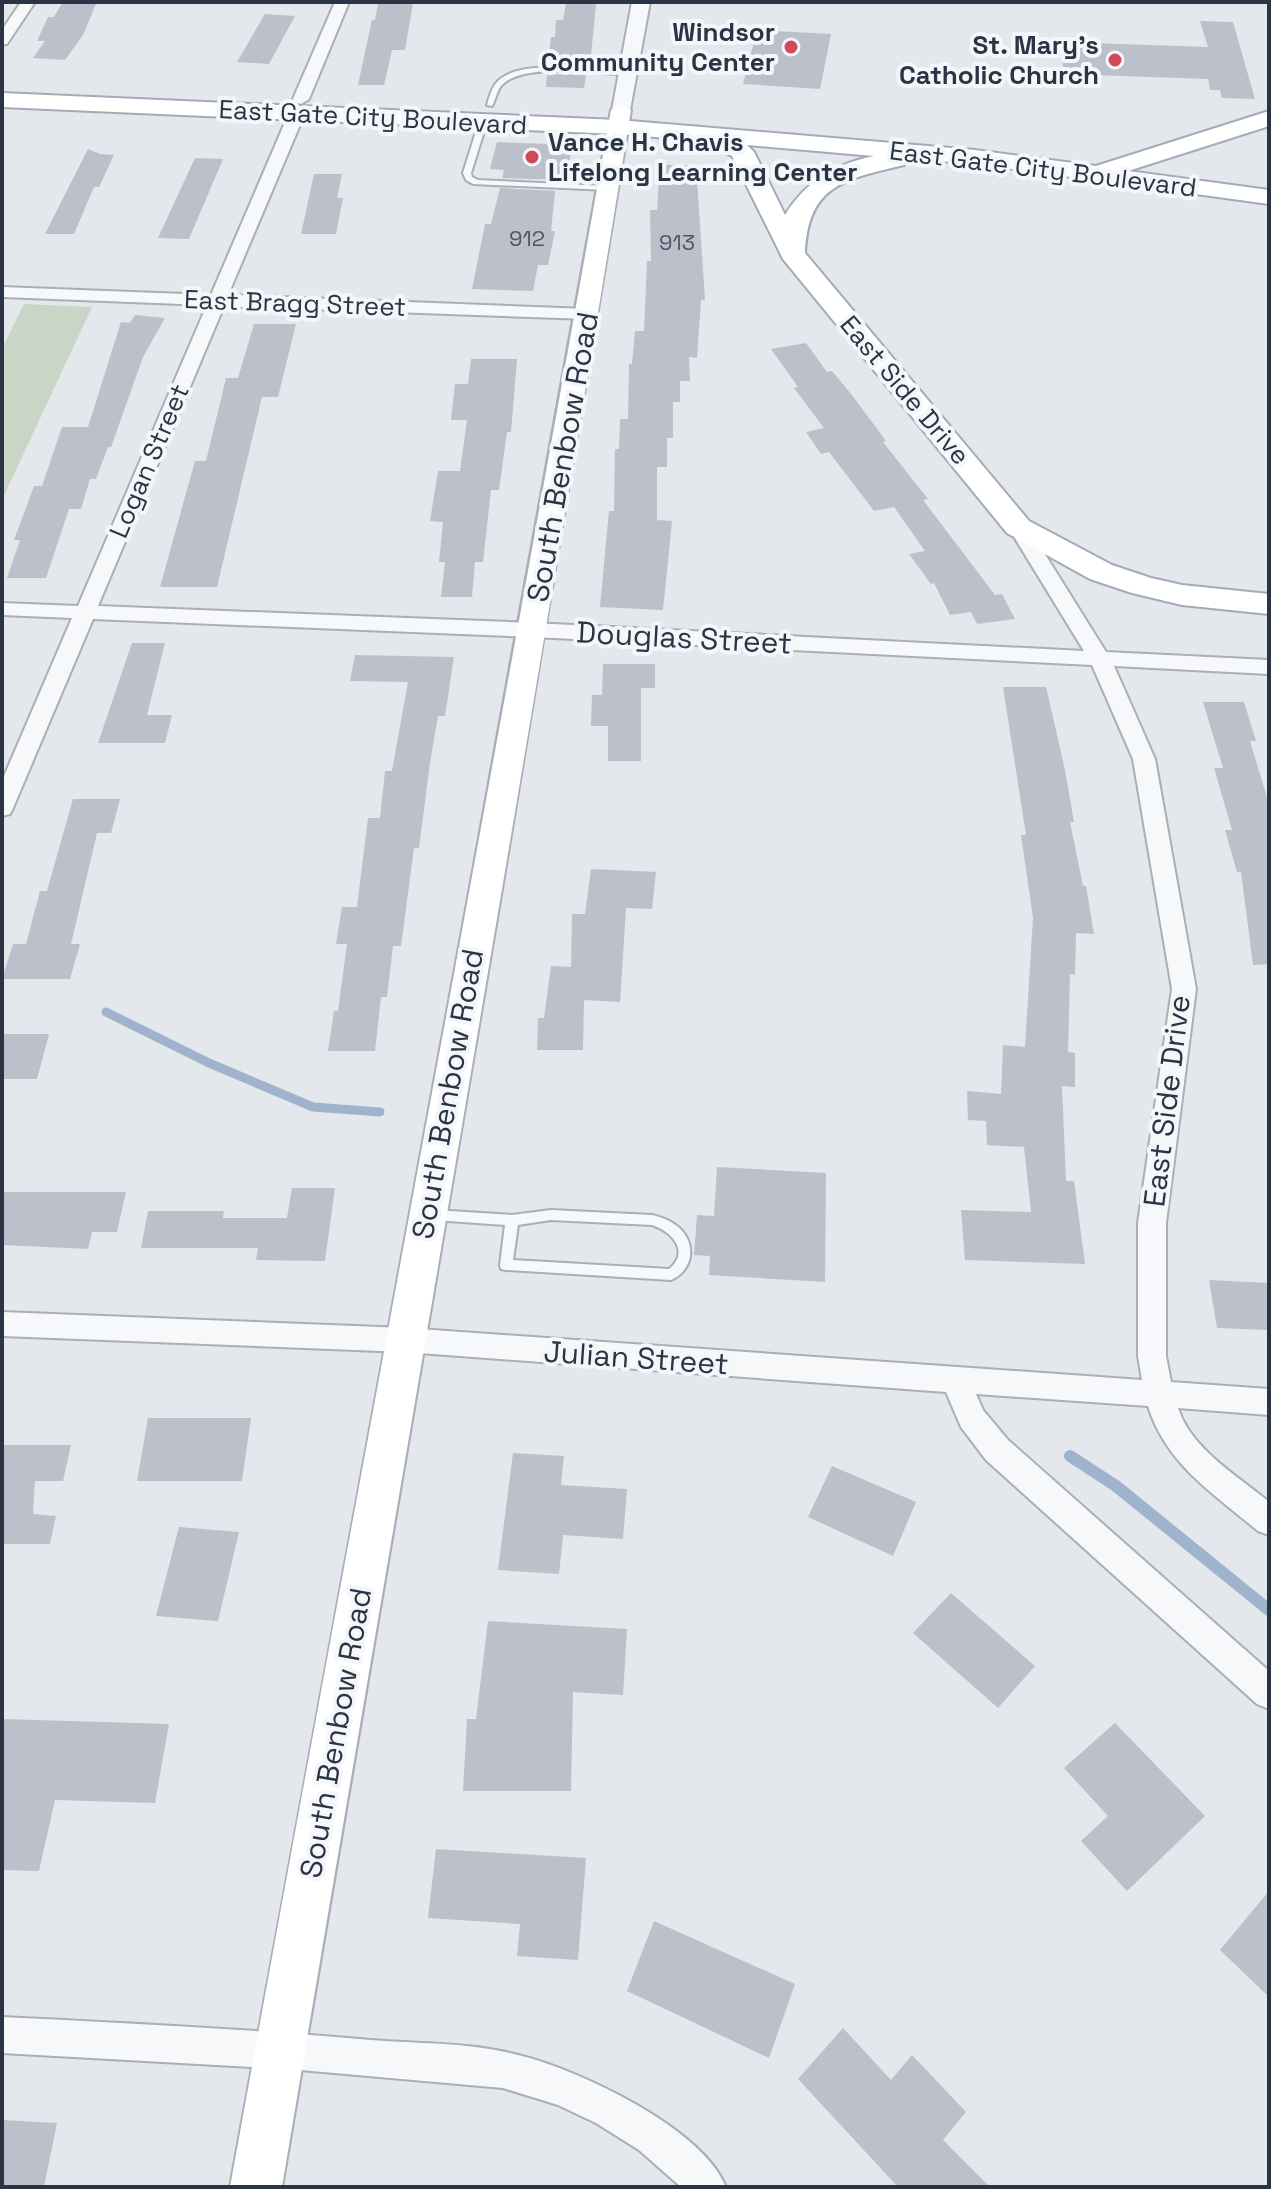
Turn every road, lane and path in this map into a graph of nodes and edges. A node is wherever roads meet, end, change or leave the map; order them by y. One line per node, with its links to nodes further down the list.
1 (28, 2): 4 (street)
2 (342, 2): 8 (street, Logan Street)
3 (641, 2): 5 (street, South Benbow Road)
4 (2, 41)
5 (628, 73): 9 (lane); 11 (street, South Benbow Road)
6 (2, 86): 8 (main road, East Gate City Boulevard)
7 (2, 100): 8 (main road, East Gate City Boulevard)
8 (299, 106): 9 (main road, East Gate City Boulevard); 21 (street, Logan Street)
9 (486, 113): 11 (main road, East Gate City Boulevard); 17 (lane)
10 (1269, 118): 14 (main road)
11 (620, 119): 12 (main road, East Gate City Boulevard); 14 (main road, East Gate City Boulevard); 17 (main road, South Benbow Road)
12 (708, 134): 13 (main road, East Gate City Boulevard); 19 (main road, East Side Drive)
13 (975, 157): 15 (main road, East Gate City Boulevard); 19 (main road)
14 (1136, 160): 15 (main road); 16 (main road, East Gate City Boulevard)
15 (1097, 173): 18 (main road, East Gate City Boulevard)
16 (1269, 179)
17 (607, 188): 22 (main road, South Benbow Road)
18 (1269, 197)
19 (792, 254): 23 (main road, East Side Drive)
20 (2, 292): 21 (street, East Bragg Street)
21 (216, 300): 22 (street, East Bragg Street); 26 (street, Logan Street)
22 (588, 314): 27 (main road, South Benbow Road)
23 (1018, 527): 24 (main road, East Side Drive); 28 (street, East Side Drive)
24 (1269, 604)
25 (2, 609): 26 (street, Douglas Street)
26 (86, 612): 27 (street, Douglas Street); 30 (street, Logan Street)
27 (533, 630): 28 (street, Douglas Street); 31 (main road, South Benbow Road)
28 (1100, 659): 29 (street, Douglas Street); 36 (street, East Side Drive)
29 (1269, 667)
30 (2, 808)
31 (426, 1214): 32 (lane); 34 (main road, South Benbow Road)
32 (512, 1220): 32 (lane)
33 (2, 1324): 34 (street, Julian Street)
34 (405, 1340): 35 (street, Julian Street); 41 (main road, South Benbow Road)
35 (956, 1380): 36 (street, Julian Street); 39 (street)
36 (1159, 1395): 37 (street, Julian Street); 38 (street, East Side Drive)
37 (1269, 1402)
38 (1269, 1521)
39 (1269, 1693)
40 (2, 2035): 41 (street)
41 (281, 2050): 42 (main road, South Benbow Road); 43 (street)
42 (256, 2187)
43 (707, 2187)

